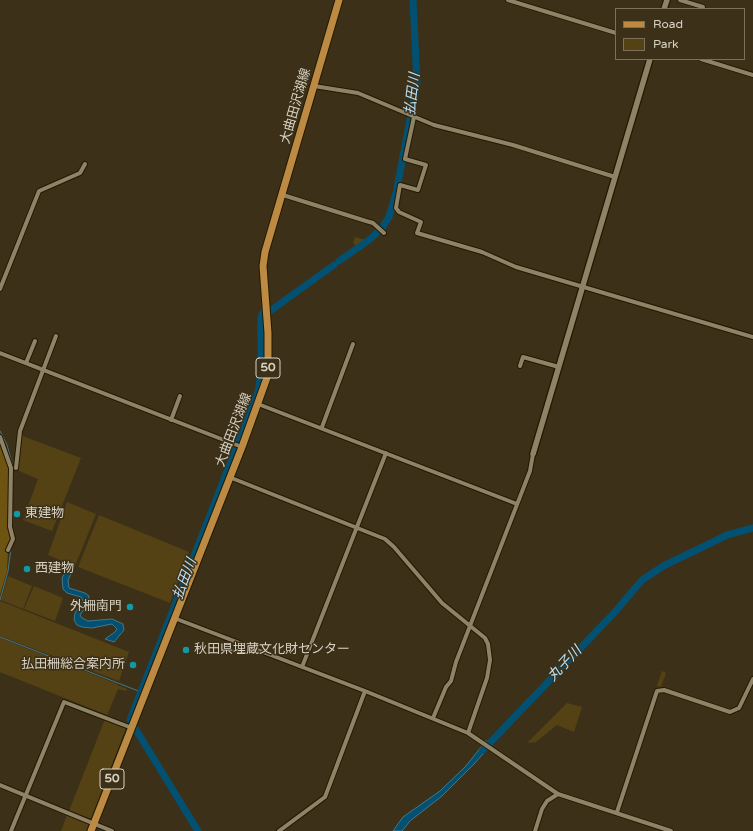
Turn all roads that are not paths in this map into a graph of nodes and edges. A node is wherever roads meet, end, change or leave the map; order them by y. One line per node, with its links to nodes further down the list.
1 (339, 0): 9 (main road, 大曲田沢湖線 / 50)
2 (508, 0): 5 (street)
3 (680, 0): 4 (street)
4 (702, 8)
5 (615, 33)
6 (650, 60): 12 (street)
7 (704, 60): 8 (street)
8 (753, 75)
9 (314, 86): 10 (street); 13 (main road, 大曲田沢湖線 / 50)
10 (413, 117): 12 (street); 15 (street)
11 (85, 164): 16 (street)
12 (615, 176): 15 (street)
13 (283, 195): 14 (street); 27 (main road, 大曲田沢湖線 / 50)
14 (384, 233)
15 (583, 287): 18 (street); 24 (street)
16 (0, 289)
17 (56, 336): 25 (street)
18 (753, 337)
19 (35, 341): 22 (street)
20 (353, 344): 29 (street)
21 (0, 353): 22 (street)
22 (26, 362): 25 (street)
23 (520, 366): 24 (street)
24 (559, 367): 33 (street)
25 (44, 369): 28 (street); 34 (street)
26 (180, 396): 28 (street)
27 (258, 404): 29 (street); 31 (main road, 大曲田沢湖線 / 50)
28 (171, 420): 31 (street)
29 (322, 428): 32 (street)
30 (0, 438): 38 (street)
31 (241, 447): 35 (main road, 大曲田沢湖線 / 50)
32 (386, 453): 36 (street); 37 (street)
33 (533, 454): 36 (street)
34 (16, 468)
35 (229, 477): 37 (street); 39 (main road, 大曲田沢湖線 / 50)
36 (517, 504): 40 (street)
37 (356, 527): 40 (street); 41 (street)
38 (8, 550)
39 (174, 618): 41 (street); 45 (main road, 大曲田沢湖線 / 50)
40 (470, 625): 44 (street); 46 (street)
41 (302, 667): 43 (street)
42 (753, 678): 50 (street)
43 (365, 691): 44 (street); 55 (street)
44 (432, 718): 46 (street)
45 (133, 726): 49 (street); 51 (main road, 大曲田沢湖線 / 50)
46 (469, 734): 48 (street)
47 (0, 785): 49 (street)
48 (558, 794): 50 (street); 56 (street)
49 (26, 795): 51 (street); 52 (street)
50 (616, 812): 57 (street)
51 (94, 824): 53 (main road, 大曲田沢湖線 / 50); 54 (street)
52 (11, 831)
53 (91, 831)
54 (112, 831)
55 (279, 831)
56 (535, 831)
57 (671, 831)

